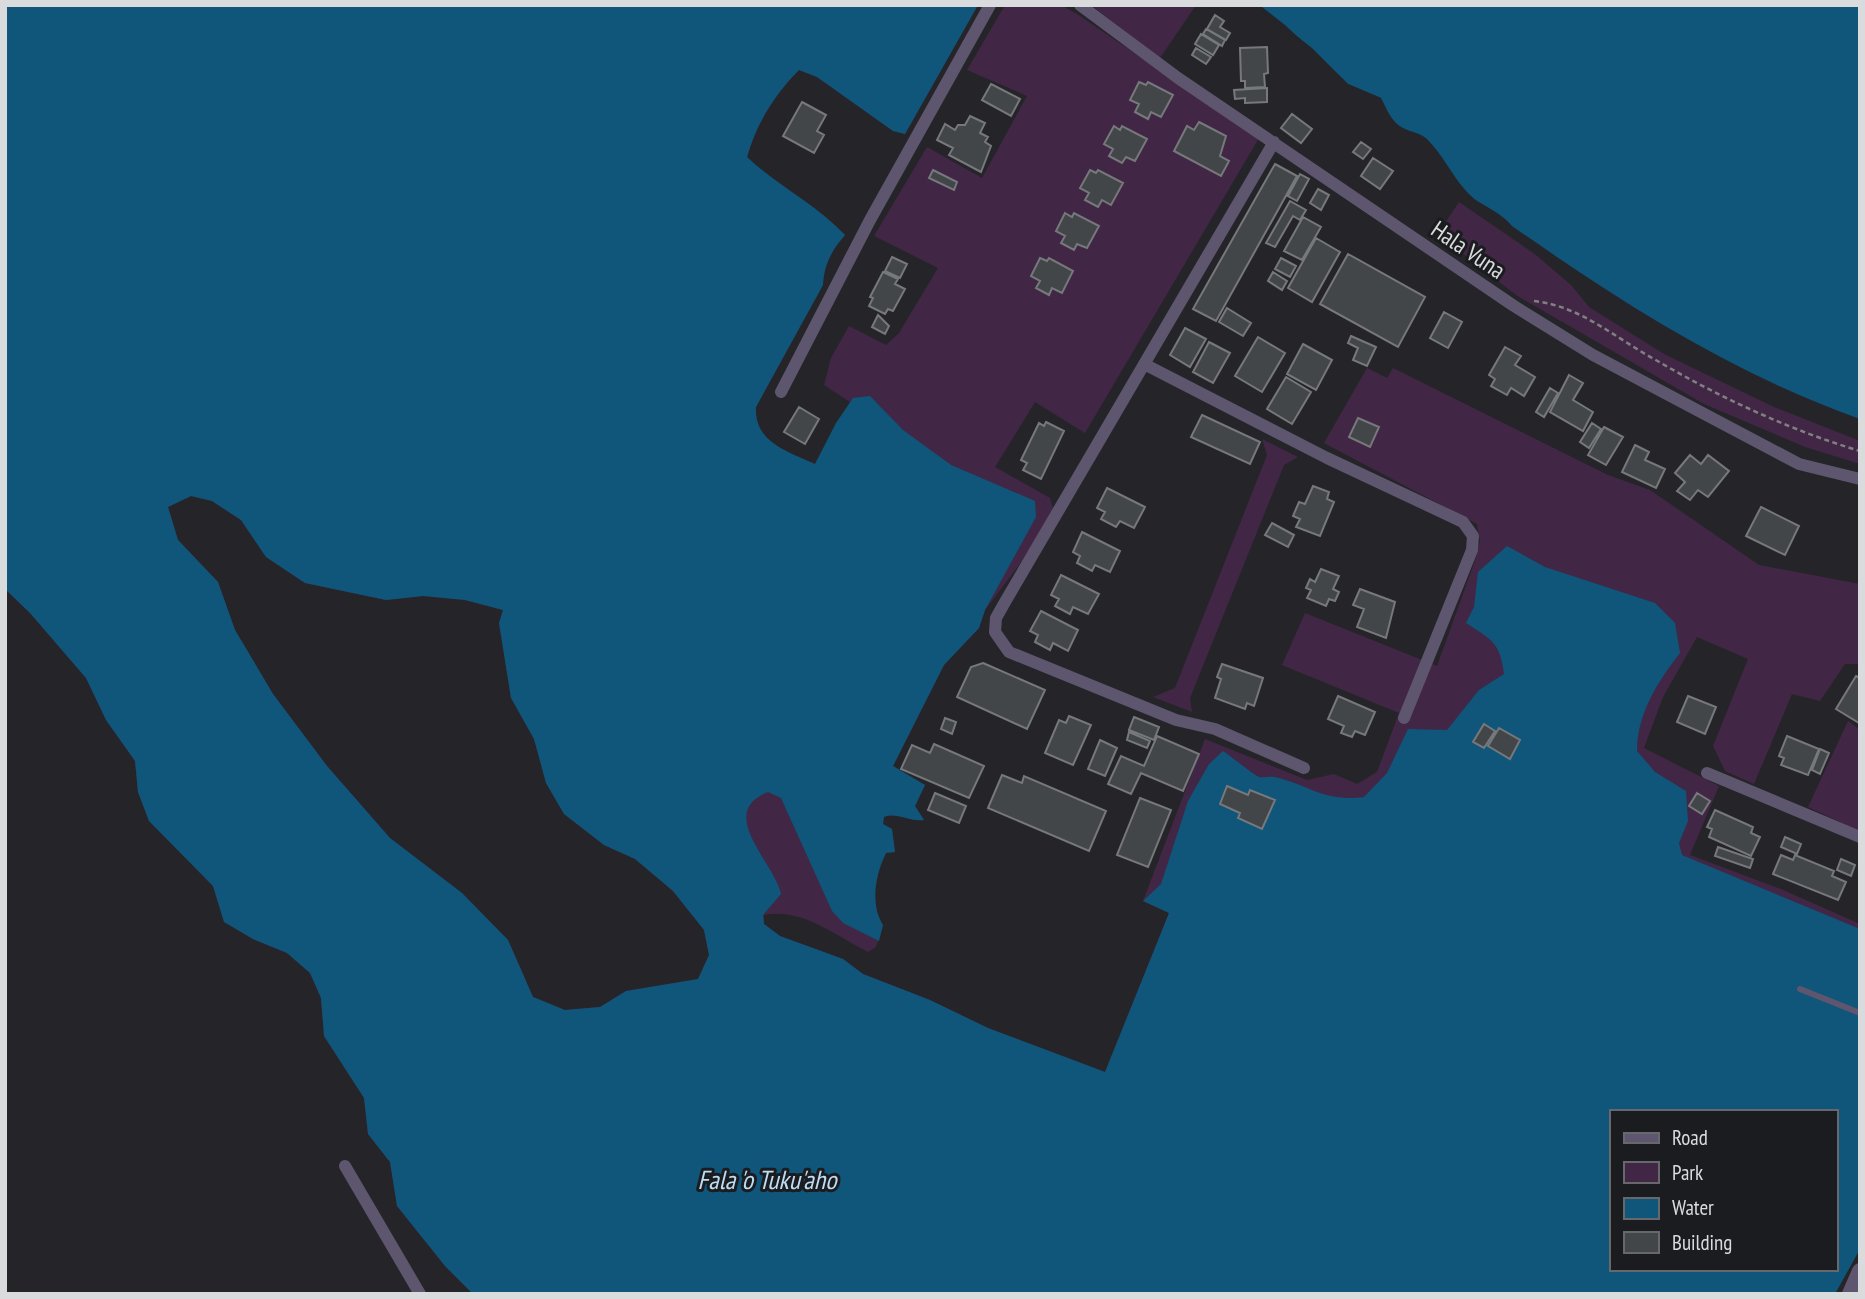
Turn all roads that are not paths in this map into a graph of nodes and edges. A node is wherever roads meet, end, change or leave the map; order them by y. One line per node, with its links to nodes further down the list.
1 (990, 5): 5 (street)
2 (1080, 5): 3 (street, Hala Vuna)
3 (1274, 142): 4 (street); 6 (street, Hala Vuna)
4 (1144, 364): 7 (street); 8 (street)
5 (781, 392)
6 (1860, 479)
7 (1404, 718)
8 (1304, 768)
9 (1707, 773): 10 (street)
10 (1860, 837)
11 (1800, 989): 12 (lane)
12 (1860, 1013)
13 (345, 1166): 15 (street)
14 (1860, 1271): 16 (street)
15 (420, 1294)
16 (1850, 1294)

